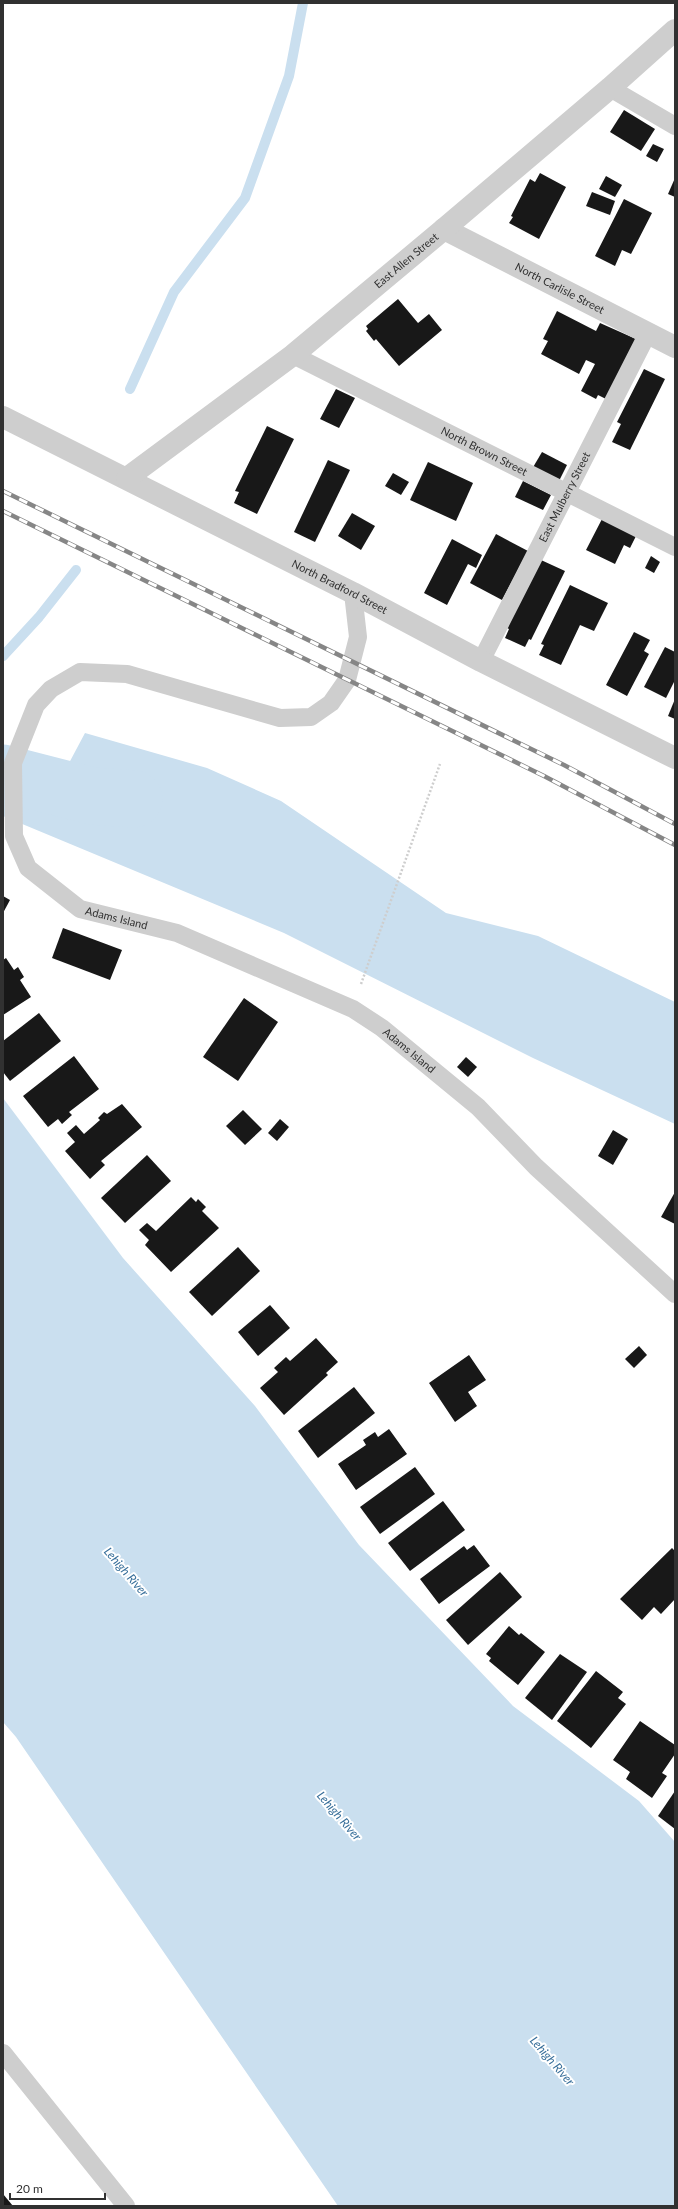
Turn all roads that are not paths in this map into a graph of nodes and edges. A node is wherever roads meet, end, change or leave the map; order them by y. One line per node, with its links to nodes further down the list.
1 (675, 30): 2 (street, East Allen Street)
2 (610, 88): 3 (lane); 4 (street, East Allen Street)
3 (675, 126)
4 (444, 229): 5 (street, North Carlisle Street); 7 (street, East Allen Street)
5 (648, 333): 6 (street, North Carlisle Street); 10 (lane, East Mulberry Street)
6 (675, 347)
7 (293, 355): 9 (street, East Allen Street); 10 (lane, North Brown Street)
8 (3, 417): 9 (street, North Bradford Street)
9 (127, 478): 12 (street, North Bradford Street)
10 (567, 493): 11 (lane, North Brown Street); 13 (lane, East Mulberry Street)
11 (675, 547)
12 (353, 593): 13 (street, North Bradford Street); 15 (lane, Adams Island)
13 (481, 661): 14 (street, North Bradford Street)
14 (675, 758)
15 (675, 1294)
16 (3, 2053): 17 (lane)
17 (126, 2206)

